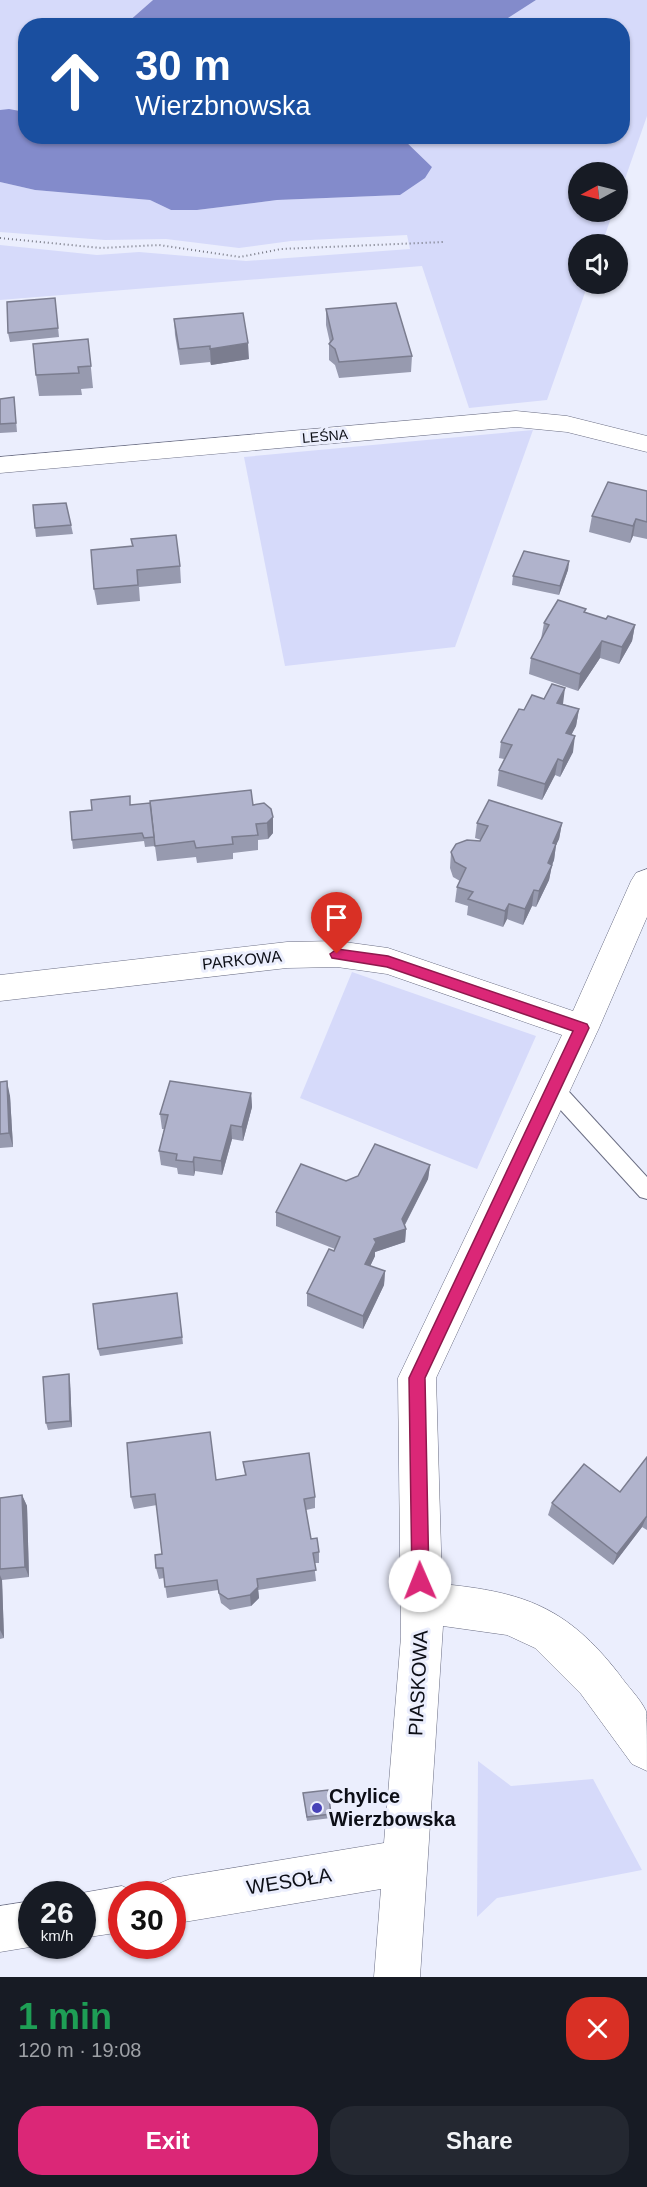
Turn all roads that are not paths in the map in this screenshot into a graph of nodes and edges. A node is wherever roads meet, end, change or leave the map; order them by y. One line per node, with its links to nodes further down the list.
1 (647, 444): 2 (street, LEŚNA)
2 (0, 465)
3 (647, 881): 5 (street, PIASKOWA)
4 (0, 988): 5 (street, PARKOWA)
5 (582, 1028): 6 (street, PIASKOWA)
6 (553, 1088): 7 (lane); 8 (street, PIASKOWA)
7 (647, 1191)
8 (421, 1603): 9 (street); 10 (street, PIASKOWA)
9 (647, 1749)
10 (405, 1862): 11 (street, WESOŁA); 14 (street, PIASKOWA)
11 (186, 1898)
12 (18, 1926): 13 (street)
13 (0, 1929)
14 (397, 1977)

